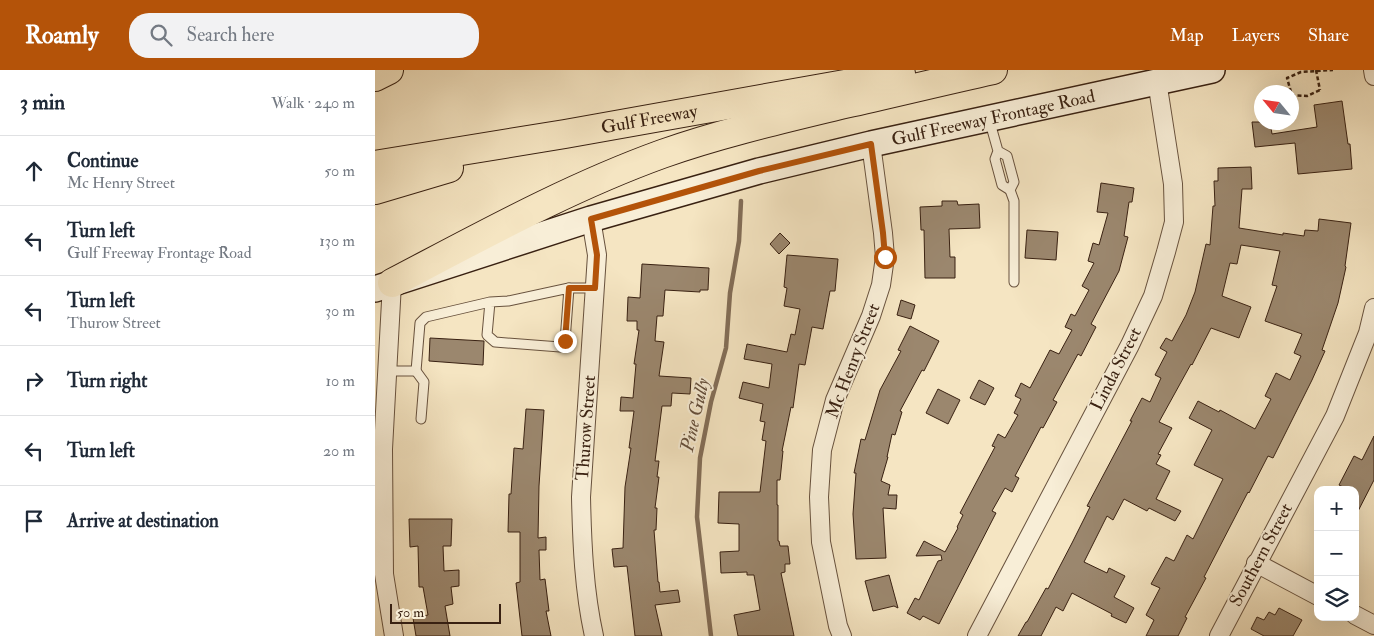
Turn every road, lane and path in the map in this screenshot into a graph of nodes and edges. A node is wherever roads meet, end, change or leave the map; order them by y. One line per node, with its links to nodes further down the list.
1 (389, 70): 9 (highway)
2 (923, 70): 14 (highway, Gulf Freeway)
3 (993, 70): 20 (highway)
4 (1212, 70): 10 (main road, Gulf Freeway Frontage Road)
5 (1316, 70): 12 (path, bridge)
6 (1333, 70): 11 (path)
7 (1373, 70): 8 (street)
8 (1374, 76)
9 (375, 77)
10 (1157, 81): 13 (main road, Gulf Freeway Frontage Road); 35 (street, Linda Street)
11 (1289, 85)
12 (1299, 95)
13 (989, 118): 15 (main road, Gulf Freeway Frontage Road); 19 (lane)
14 (565, 134): 16 (highway, Gulf Freeway); 17 (highway)
15 (871, 144): 18 (main road, Gulf Freeway Frontage Road); 34 (street, Mc Henry Street)
16 (375, 165)
17 (375, 190)
18 (591, 219): 20 (main road, Gulf Freeway Frontage Road); 22 (street, Thurow Street)
19 (1014, 282)
20 (384, 286): 25 (street)
21 (569, 288): 22 (lane); 23 (lane); 23 (lane)
22 (595, 288): 33 (street, Thurow Street)
23 (490, 302): 26 (lane)
24 (1374, 308): 28 (street, Southern Street)
25 (387, 371): 26 (lane); 32 (street)
26 (416, 371): 27 (lane)
27 (421, 419)
28 (1257, 563): 29 (street); 36 (street, Southern Street)
29 (1314, 594)
30 (1359, 617): 31 (street)
31 (1374, 625)
32 (394, 636)
33 (594, 636)
34 (842, 636)
35 (977, 636)
36 (1219, 636)

